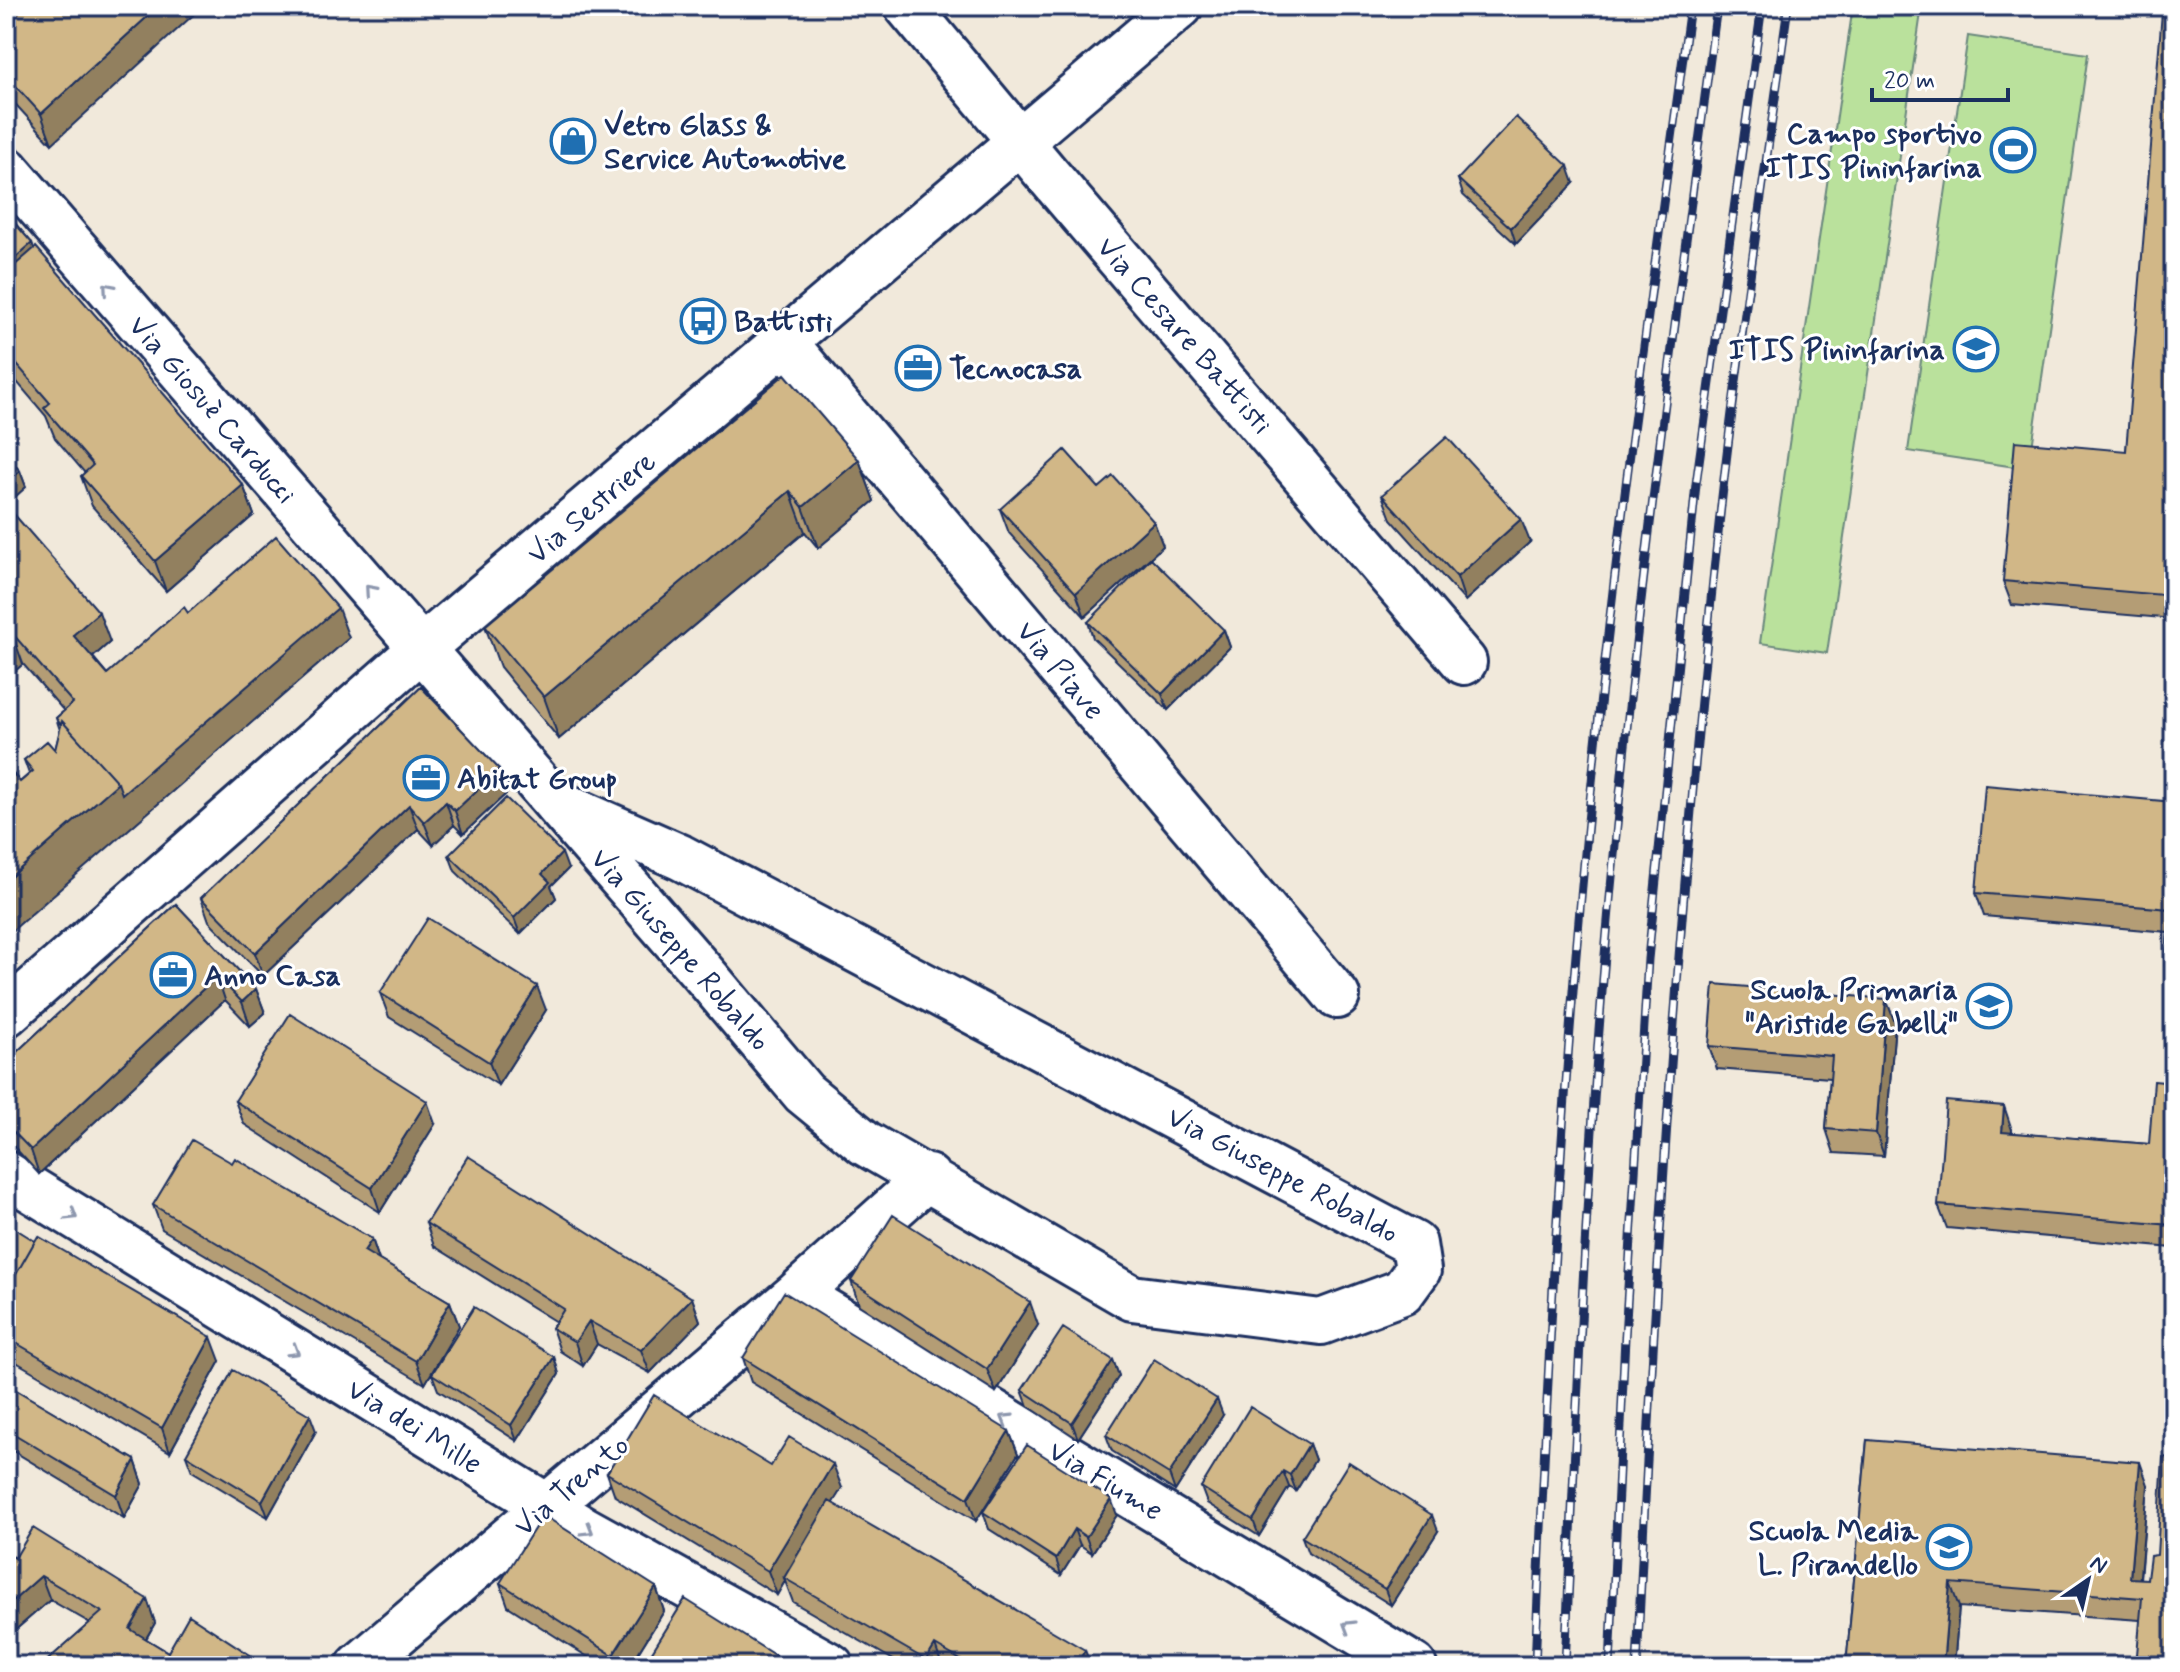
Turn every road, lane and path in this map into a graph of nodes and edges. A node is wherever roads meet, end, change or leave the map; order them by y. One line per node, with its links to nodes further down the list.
1 (907, 6): 3 (street, Via Cesare Battisti)
2 (1180, 6): 3 (street, Via Sestriere)
3 (1021, 143): 5 (street, Via Sestriere); 7 (street, Via Cesare Battisti)
4 (6, 169): 6 (street, Via Giosuè Carducci, one-way to 4)
5 (785, 343): 6 (street, Via Sestriere); 9 (street, Via Piave)
6 (421, 649): 8 (street, Via Giuseppe Robaldo); 10 (street, Via Sestriere)
7 (1464, 662)
8 (555, 802): 12 (street, Via Giuseppe Robaldo); 12 (street, Via Giuseppe Robaldo)
9 (1337, 996)
10 (6, 1014)
11 (6, 1174): 14 (street, Via dei Mille, one-way to 14)
12 (928, 1177): 13 (street, Via Trento)
13 (797, 1294): 14 (street, Via Trento); 17 (street, Via Fiume, one-way to 13)
14 (547, 1504): 15 (street, Via Trento); 16 (street, Via dei Mille, one-way to 16)
15 (359, 1666)
16 (831, 1666)
17 (1414, 1666)

